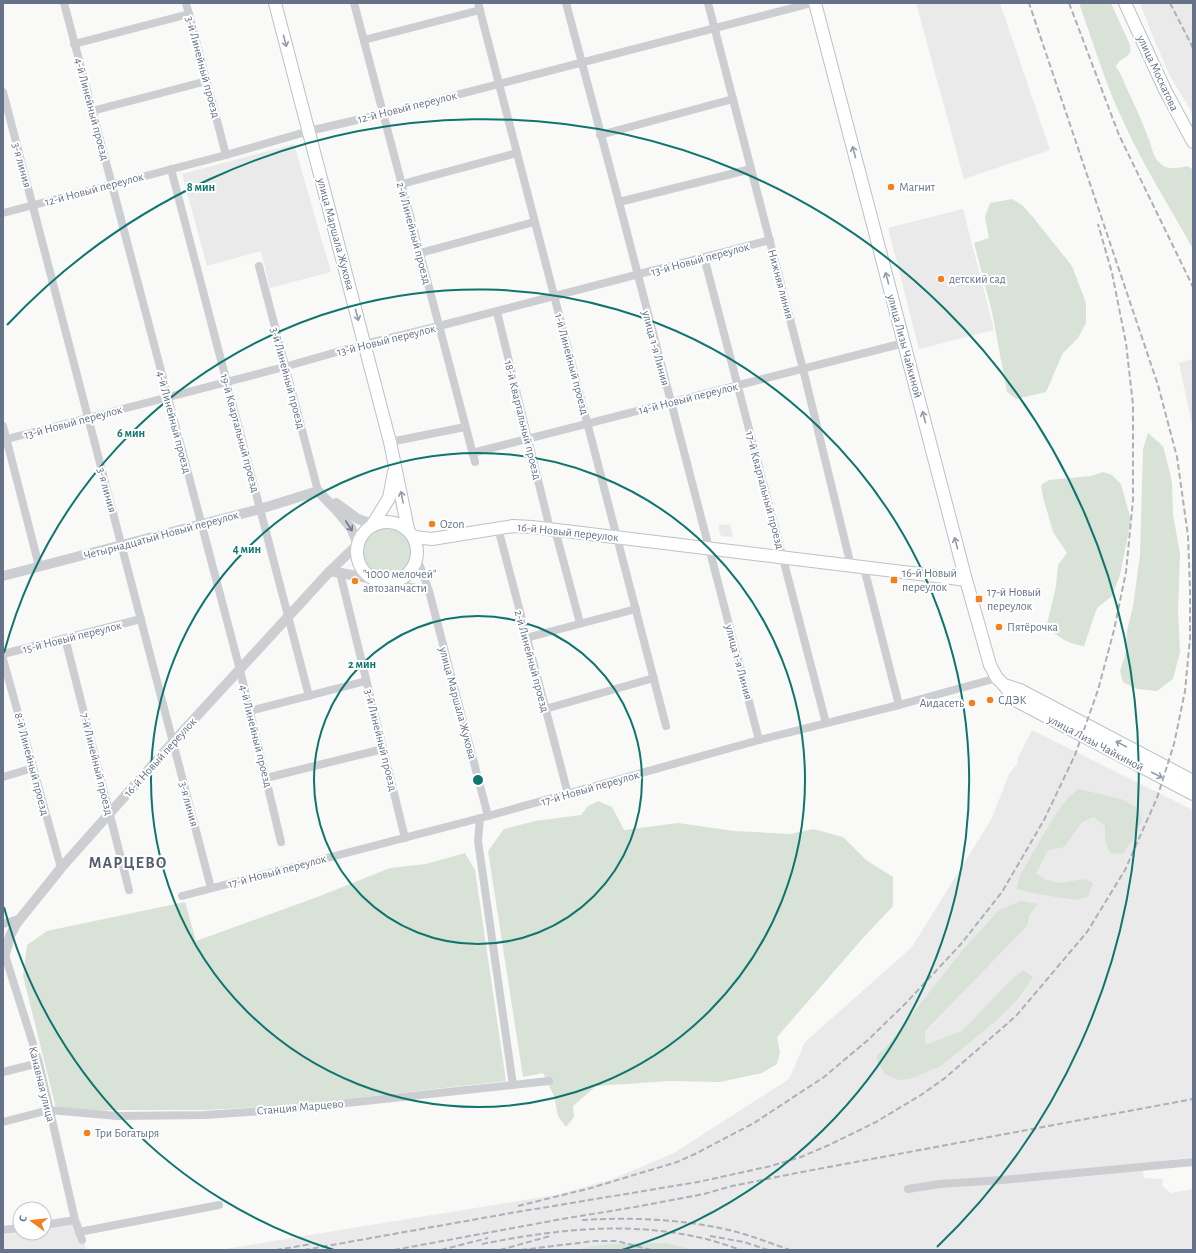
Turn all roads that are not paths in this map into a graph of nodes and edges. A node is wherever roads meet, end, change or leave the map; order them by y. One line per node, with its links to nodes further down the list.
1 (64, 3): 14 (street, 4-й Линейный проезд)
2 (186, 3): 11 (street, 3-й Линейный проезд)
3 (274, 3): 22 (main road, улица Маршала Жукова, one-way to 22)
4 (354, 3): 13 (street, 2-й Линейный проезд)
5 (566, 3): 15 (street, улица 1-я Линия)
6 (708, 3): 12 (street, Нижняя линия)
7 (812, 3): 12 (street, 12-й Новый переулок)
8 (815, 3): 43 (main road, улица Лизы Чайкиной, one-way to 8)
9 (1125, 3): 24 (main road, улица Москатова)
10 (479, 7): 13 (street); 17 (street, 1-й Линейный проезд)
11 (189, 14): 14 (street); 16 (street, 3-й Линейный проезд)
12 (714, 28): 15 (street, 12-й Новый переулок); 19 (street, Нижняя линия)
13 (364, 40): 21 (street, 2-й Линейный проезд)
14 (74, 44): 20 (street, 4-й Линейный проезд)
15 (581, 63): 17 (street, 12-й Новый переулок); 23 (street, улица 1-я Линия)
16 (207, 81): 20 (street); 26 (street, 3-й Линейный проезд)
17 (499, 84): 21 (street, 12-й Новый переулок); 25 (street, 1-й Линейный проезд)
18 (3, 92): 32 (street, 3-я линия)
19 (733, 100): 23 (street); 27 (street, Нижняя линия)
20 (92, 111): 29 (street, 4-й Линейный проезд)
21 (383, 114): 22 (street, 12-й Новый переулок); 30 (street, 2-й Линейный проезд)
22 (308, 131): 26 (street, 12-й Новый переулок); 44 (main road, улица Маршала Жукова, one-way to 44)
23 (600, 135): 31 (street, улица 1-я Линия)
24 (1193, 142)
25 (517, 154): 30 (street); 34 (street, 1-й Линейный проезд)
26 (226, 155): 28 (street, 12-й Новый переулок)
27 (751, 168): 31 (street); 35 (street, Нижняя линия)
28 (171, 169): 29 (street, 12-й Новый переулок); 47 (street, 19-й Квартальный проезд)
29 (112, 184): 32 (street, 12-й Новый переулок); 49 (street, 4-й Линейный проезд)
30 (402, 184): 36 (street, 2-й Линейный проезд)
31 (619, 202): 39 (street, улица 1-я Линия)
32 (33, 205): 33 (street, 12-й Новый переулок); 51 (street, 3-я линия)
33 (3, 213)
34 (534, 222): 36 (street); 40 (street, 1-й Линейный проезд)
35 (770, 240): 37 (street, 13-й Новый переулок); 46 (street, Нижняя линия)
36 (420, 253): 42 (street, 2-й Линейный проезд)
37 (704, 258): 39 (street, 13-й Новый переулок); 48 (street, 17-й Квартальный проезд)
38 (259, 266): 45 (street, 3-й Линейный проезд)
39 (637, 275): 40 (street, 13-й Новый переулок); 50 (street, улица 1-я Линия)
40 (554, 297): 41 (street, 13-й Новый переулок); 52 (street, 1-й Линейный проезд)
41 (497, 312): 42 (street, 13-й Новый переулок); 55 (street, 18-й Квартальный проезд)
42 (439, 326): 44 (street, 13-й Новый переулок); 54 (street, 2-й Линейный проезд)
43 (904, 343): 46 (street, 14-й Новый переулок); 82 (main road, улица Лизы Чайкиной, one-way to 43)
44 (365, 344): 45 (street, 13-й Новый переулок); 57 (main road, улица Маршала Жукова)
45 (284, 367): 47 (street, 13-й Новый переулок); 61 (street, 3-й Линейный проезд)
46 (803, 368): 48 (street, 14-й Новый переулок); 76 (street, Нижняя линия)
47 (226, 382): 49 (street, 13-й Новый переулок); 62 (street, 19-й Квартальный проезд)
48 (738, 385): 50 (street, 14-й Новый переулок); 74 (street, 17-й Квартальный проезд)
49 (168, 397): 51 (street, 13-й Новый переулок); 63 (street, 4-й Линейный проезд)
50 (671, 402): 52 (street, 14-й Новый переулок); 72 (street, улица 1-я Линия)
51 (88, 418): 56 (street, 13-й Новый переулок); 71 (street, 3-я линия)
52 (588, 423): 55 (street, 14-й Новый переулок); 68 (street, 1-й Линейный проезд)
53 (3, 426): 56 (street)
54 (466, 427): 57 (street); 58 (street, 2-й Линейный проезд)
55 (528, 439): 58 (street, 14-й Новый переулок); 66 (street, 18-й Квартальный проезд)
56 (5, 440): 75 (street)
57 (390, 442): 60 (main road, улица Маршала Жукова)
58 (472, 453): 59 (street, 2-й Линейный проезд)
59 (475, 462)
60 (395, 465): 64 (main road, улица Маршала Жукова); 67 (main road, улица Маршала Жукова, one-way to 60)
61 (318, 491): 62 (street, Четырнадцатый Новый переулок); 64 (street); 70 (street, one-way to 70)
62 (260, 509): 63 (street, Четырнадцатый Новый переулок); 86 (street, 19-й Квартальный проезд)
63 (201, 524): 71 (street, Четырнадцатый Новый переулок); 93 (street, 4-й Линейный проезд)
64 (373, 524): 67 (main road); 70 (main road)
65 (498, 528): 66 (main road, 16-й Новый переулок); 69 (main road, 16-й Новый переулок); 90 (street, 2-й Линейный проезд)
66 (553, 529): 68 (main road, 16-й Новый переулок); 88 (street, 18-й Квартальный проезд)
67 (411, 533): 69 (main road, 16-й Новый переулок); 73 (main road)
68 (617, 536): 72 (main road, 16-й Новый переулок); 85 (street, 1-й Линейный проезд)
69 (432, 538): 73 (main road)
70 (358, 544): 78 (street, 16-й Новый переулок); 81 (main road)
71 (122, 545): 75 (street, Четырнадцатый Новый переулок); 87 (street, 3-я линия)
72 (709, 548): 74 (main road, 16-й Новый переулок); 103 (street, улица 1-я Линия)
73 (417, 556): 83 (main road); 84 (street, улица Маршала Жукова)
74 (783, 557): 76 (main road, 16-й Новый переулок); 101 (street, 17-й Квартальный проезд)
75 (39, 566): 80 (street, Четырнадцатый Новый переулок)
76 (851, 566): 77 (main road, 16-й Новый переулок)
77 (864, 568): 82 (main road, 16-й Новый переулок); 98 (street)
78 (330, 571): 79 (street); 86 (street, 16-й Новый переулок)
79 (344, 574): 81 (street); 95 (street, 3-й Линейный проезд)
80 (3, 576)
81 (373, 579): 83 (main road)
82 (966, 580): 96 (main road, улица Лизы Чайкиной)
83 (389, 582): 84 (street)
84 (429, 591): 113 (street, улица Маршала Жукова)
85 (636, 609): 88 (street); 94 (street, 1-й Линейный проезд)
86 (288, 617): 93 (street, 16-й Новый переулок); 97 (street, 19-й Квартальный проезд)
87 (141, 619): 89 (street, 15-й Новый переулок); 104 (street, 3-я линия)
88 (580, 623): 90 (street)
89 (65, 638): 91 (street, 15-й Новый переулок); 112 (street, 7-й Линейный проезд)
90 (526, 638): 99 (street, 2-й Линейный проезд)
91 (3, 654)
92 (3, 659): 106 (street, 8-й Линейный проезд)
93 (240, 670): 100 (street, 4-й Линейный проезд); 104 (street, 16-й Новый переулок)
94 (654, 678): 99 (street); 102 (street, 1-й Линейный проезд)
95 (366, 681): 97 (street); 105 (street, 3-й Линейный проезд)
96 (1000, 682): 98 (street, 17-й Новый переулок); 109 (main road, улица Лизы Чайкиной, one-way to 96); 111 (main road, улица Лизы Чайкиной, one-way to 111)
97 (309, 696): 100 (street)
98 (899, 705): 101 (street, 17-й Новый переулок)
99 (545, 709): 110 (street, 2-й Линейный проезд)
100 (250, 711): 108 (street, 4-й Линейный проезд)
101 (826, 724): 103 (street, 17-й Новый переулок)
102 (666, 726)
103 (759, 740): 110 (street, 17-й Новый переулок)
104 (173, 742): 112 (street, 16-й Новый переулок); 117 (street, 3-я линия)
105 (383, 749): 108 (street); 114 (street, 3-й Линейный проезд)
106 (33, 768): 107 (street); 116 (street, 8-й Линейный проезд)
107 (3, 777)
108 (266, 778): 115 (street, 4-й Линейный проезд)
109 (1193, 782)
110 (568, 794): 113 (street, 17-й Новый переулок)
111 (1193, 794)
112 (109, 814): 116 (street, 16-й Новый переулок); 118 (street, 7-й Линейный проезд)
113 (484, 817): 114 (street, 17-й Новый переулок); 126 (street, улица Маршала Жукова)
114 (405, 838): 117 (street, 17-й Новый переулок)
115 (282, 842)
116 (61, 868): 120 (street, 16-й Новый переулок)
117 (211, 888): 119 (street, 17-й Новый переулок)
118 (130, 890)
119 (182, 896)
120 (20, 918): 121 (street); 122 (street, 16-й Новый переулок)
121 (3, 924)
122 (4, 951): 123 (street, Канавная улица)
123 (38, 1063): 124 (street); 127 (street, Канавная улица)
124 (3, 1072)
125 (549, 1081): 126 (street, Станция Марцево)
126 (512, 1085): 127 (street, Станция Марцево)
127 (49, 1110): 128 (street, Станция Марцево); 132 (street, Канавная улица)
128 (3, 1122)
129 (1193, 1162): 130 (street)
130 (908, 1188)
131 (218, 1205): 132 (street, Канавная улица)
132 (75, 1220): 133 (street)
133 (52, 1223)

